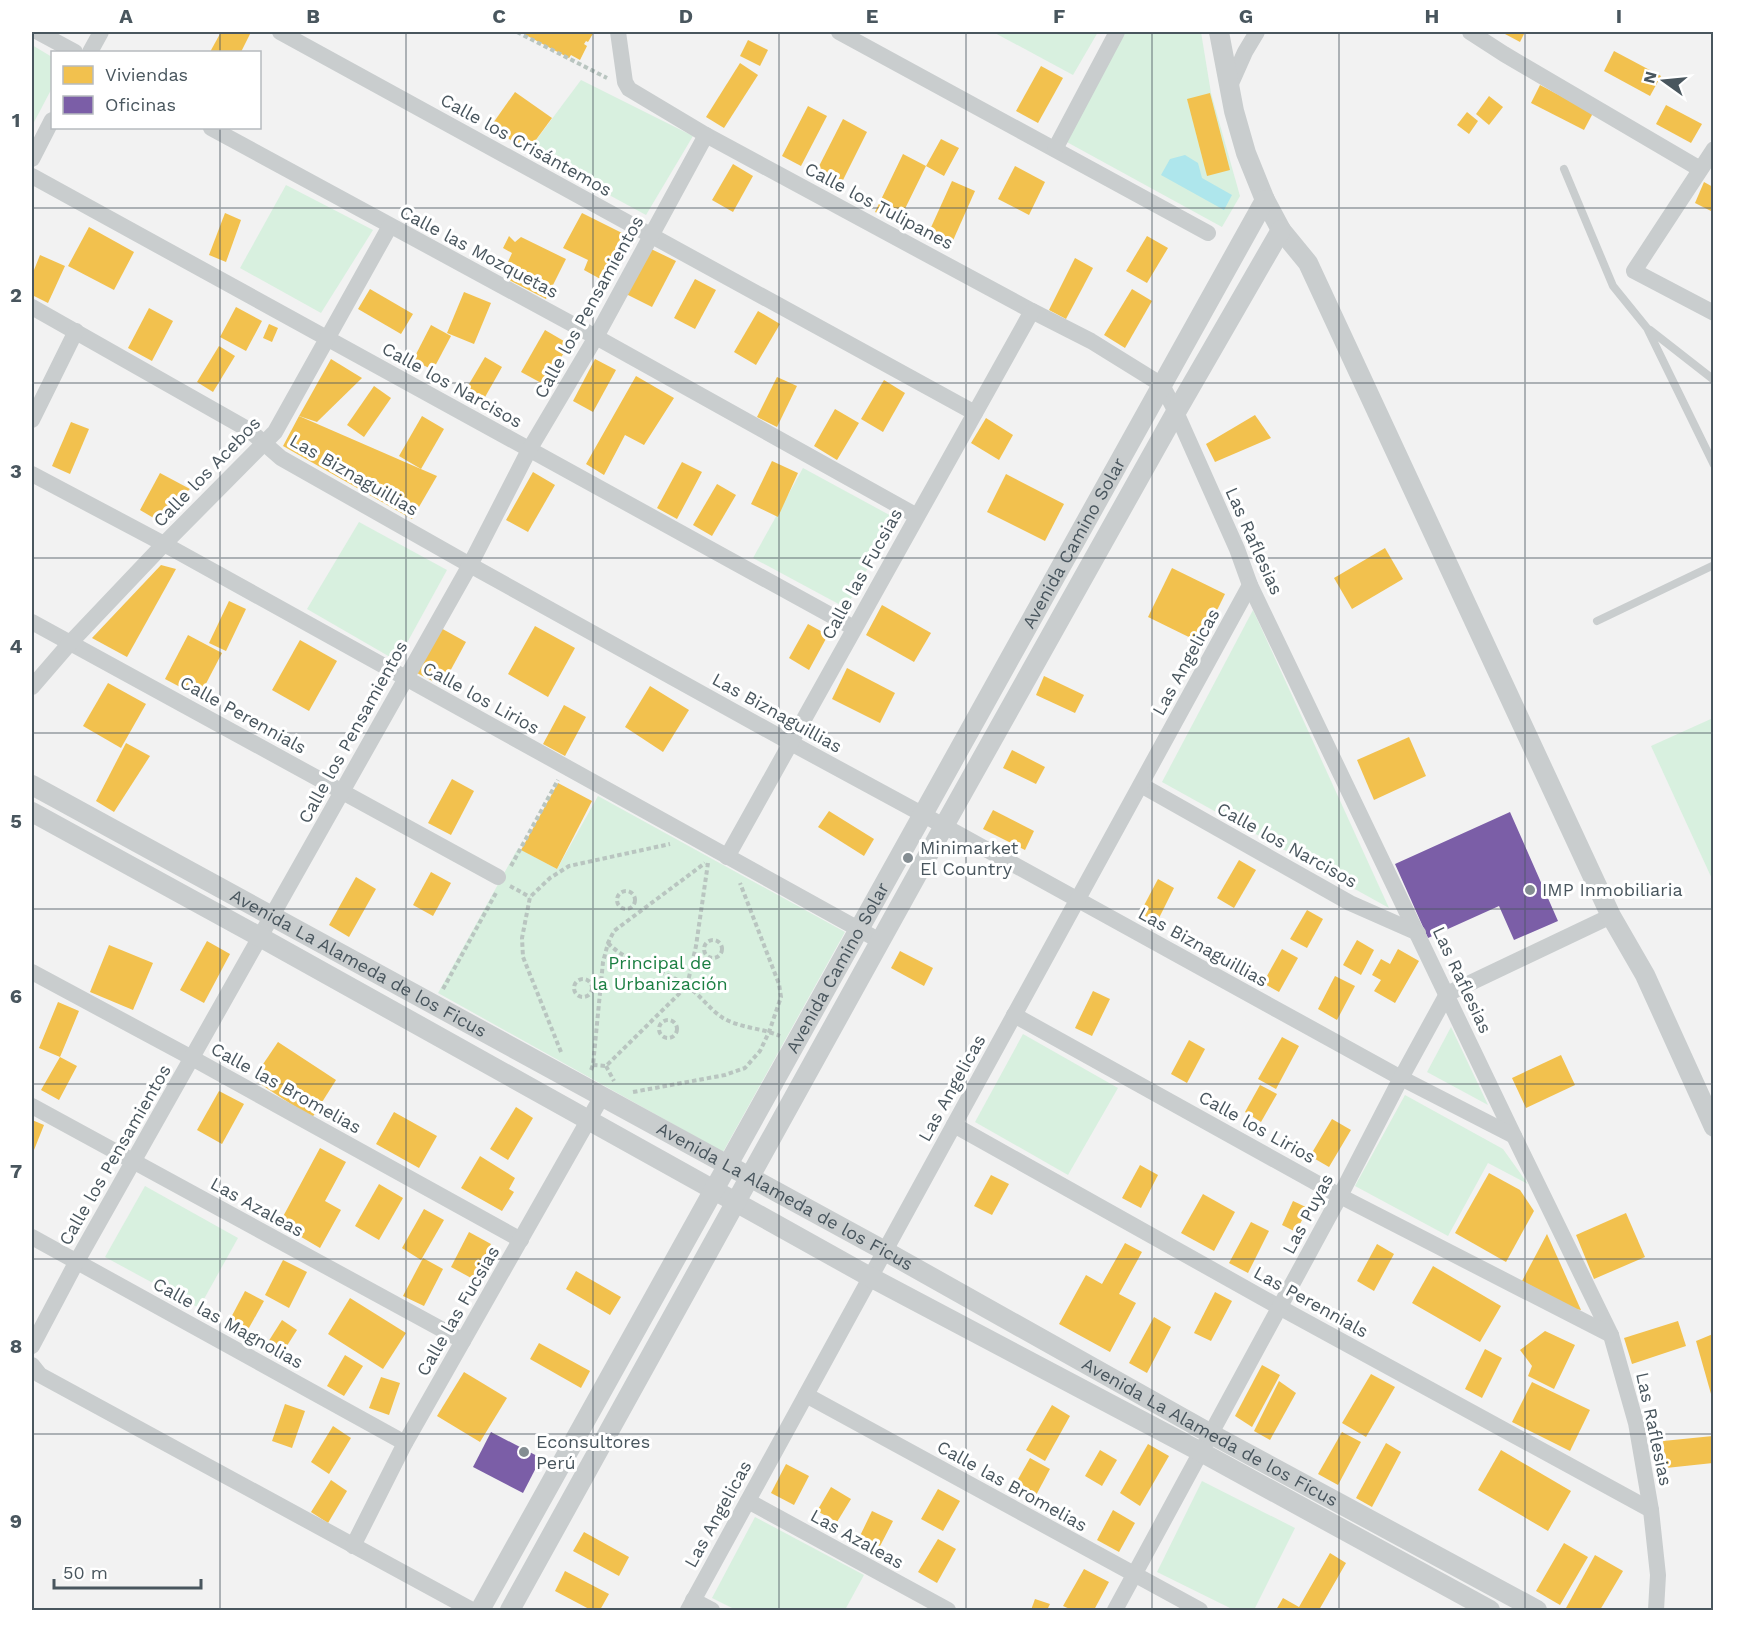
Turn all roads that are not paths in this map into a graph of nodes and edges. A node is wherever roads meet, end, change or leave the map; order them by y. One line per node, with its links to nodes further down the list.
1 (38, 32): 10 (street)
2 (101, 32): 11 (street)
3 (280, 32): 26 (street, Calle los Crisántemos)
4 (618, 32): 15 (street, Calle los Tulipanes)
5 (839, 32): 17 (street)
6 (1117, 32): 17 (street)
7 (1218, 32): 12 (street)
8 (1257, 32): 12 (street)
9 (1470, 32): 20 (street)
10 (73, 51)
11 (91, 51)
12 (1229, 88): 22 (street)
13 (51, 122): 18 (street)
14 (213, 129): 23 (street, Calle las Mozquetas)
15 (706, 135): 26 (street, Calle los Pensamientos); 28 (street, Calle los Tulipanes)
16 (1713, 149): 20 (street)
17 (1055, 150): 25 (street)
18 (32, 159)
19 (1564, 169): 30 (lane)
20 (1700, 169): 29 (street)
21 (32, 176): 33 (street, Calle los Narcisos)
22 (1265, 200): 24 (street); 35 (street, Avenida Camino Solar)
23 (390, 226): 32 (street, Calle las Mozquetas); 33 (street, Calle los Acebos)
24 (1281, 230): 36 (street, Avenida Camino Solar); 64 (street)
25 (1208, 233)
26 (651, 237): 32 (street, Calle los Pensamientos); 37 (street, Calle los Crisántemos)
27 (32, 307): 31 (street, Las Biznaguillias)
28 (1032, 311): 35 (street, Calle los Tulipanes); 37 (street, Calle las Fucsias)
29 (1713, 313)
30 (1647, 328): 34 (lane); 41 (lane)
31 (76, 331): 38 (street); 39 (street, Las Biznaguillias)
32 (596, 337): 40 (street, Calle los Pensamientos); 43 (street, Calle las Mozquetas)
33 (327, 338): 39 (street, Calle los Acebos); 40 (street, Calle los Narcisos)
34 (1713, 380)
35 (1162, 385): 36 (street, Las Raflesias); 59 (street, Avenida Camino Solar)
36 (1176, 412): 47 (street, Las Raflesias); 60 (street, Avenida Camino Solar)
37 (975, 413): 43 (street, Calle las Fucsias)
38 (32, 420)
39 (264, 442): 44 (street, Calle los Acebos); 45 (street, Las Biznaguillias)
40 (529, 450): 45 (street, Calle los Pensamientos); 50 (street, Calle los Narcisos)
41 (1713, 465)
42 (32, 474): 44 (street, Calle los Lirios)
43 (917, 516): 50 (street, Calle las Fucsias)
44 (164, 544): 51 (street, Calle los Acebos); 52 (street, Calle los Lirios)
45 (470, 565): 52 (street, Calle los Pensamientos); 54 (street, Las Biznaguillias)
46 (1713, 565): 48 (lane)
47 (1250, 585): 56 (street, Las Angelicas); 67 (street, Las Raflesias)
48 (1597, 621)
49 (32, 622): 51 (street, Calle Perennials)
50 (854, 628): 54 (street, Calle las Fucsias)
51 (70, 643): 53 (street, Calle los Acebos); 57 (street, Calle Perennials)
52 (406, 679): 57 (street, Calle los Pensamientos); 61 (street, Calle los Lirios)
53 (32, 687)
54 (791, 743): 59 (street, Las Biznaguillias); 61 (street, Calle las Fucsias)
55 (32, 785): 65 (street, Avenida La Alameda de los Ficus)
56 (1141, 785): 63 (street, Las Angelicas); 67 (street, Calle los Narcisos)
57 (342, 791): 62 (street, Calle Perennials); 65 (street, Calle los Pensamientos)
58 (32, 812): 68 (street, Avenida La Alameda de los Ficus)
59 (924, 815): 60 (street, Las Biznaguillias); 66 (street, Avenida Camino Solar)
60 (944, 826): 63 (street, Las Biznaguillias); 69 (street, Avenida Camino Solar)
61 (728, 857): 66 (street, Calle los Lirios)
62 (500, 880)
63 (1077, 900): 72 (street, Las Angelicas); 74 (street, Las Biznaguillias)
64 (1611, 916): 71 (street); 79 (street)
65 (272, 917): 68 (street, Calle los Pensamientos); 75 (street, Avenida La Alameda de los Ficus)
66 (859, 930): 69 (street, Calle los Lirios); 82 (street, Avenida Camino Solar)
67 (1418, 933): 71 (street, Las Raflesias)
68 (260, 937): 73 (street, Calle los Pensamientos); 77 (street, Avenida La Alameda de los Ficus)
69 (880, 941): 83 (street, Avenida Camino Solar)
70 (32, 972): 73 (street, Calle las Bromelias)
71 (1447, 994): 74 (street, Las Puyas); 80 (street, Las Raflesias)
72 (1014, 1015): 78 (street, Las Angelicas); 85 (street, Calle los Lirios)
73 (192, 1058): 81 (street, Calle los Pensamientos); 88 (street, Calle las Bromelias)
74 (1401, 1078): 80 (street, Las Biznaguillias); 85 (street, Las Puyas)
75 (601, 1098): 77 (street, Calle las Fucsias); 82 (street, Avenida La Alameda de los Ficus)
76 (32, 1106): 81 (street, Las Azaleas)
77 (588, 1120): 84 (street, Avenida La Alameda de los Ficus); 88 (street, Calle las Fucsias)
78 (954, 1125): 89 (street, Las Angelicas); 92 (street, Las Perennials)
79 (1713, 1127)
80 (1514, 1136): 93 (street, Las Raflesias)
81 (134, 1162): 90 (street, Calle los Pensamientos); 94 (street, Las Azaleas)
82 (728, 1166): 83 (street, Avenida La Alameda de los Ficus); 84 (street, Avenida Camino Solar)
83 (750, 1178): 86 (street, Avenida Camino Solar); 89 (street, Avenida La Alameda de los Ficus)
84 (714, 1190): 86 (street, Avenida La Alameda de los Ficus); 107 (street, Avenida Camino Solar)
85 (1340, 1196): 92 (street, Las Puyas); 93 (street, Calle los Lirios)
86 (736, 1202): 91 (street, Avenida La Alameda de los Ficus); 108 (street, Avenida Camino Solar)
87 (32, 1237): 90 (street, Calle las Magnolias)
88 (521, 1240): 94 (street, Calle las Fucsias)
89 (885, 1251): 91 (street, Las Angelicas); 98 (street, Avenida La Alameda de los Ficus)
90 (77, 1261): 95 (street, Calle los Pensamientos); 99 (street, Calle las Magnolias)
91 (870, 1277): 97 (street, Las Angelicas); 100 (street, Avenida La Alameda de los Ficus)
92 (1279, 1307): 98 (street, Las Puyas); 102 (street, Las Perennials)
93 (1611, 1335): 102 (street, Las Raflesias)
94 (463, 1341): 99 (street, Calle las Fucsias)
95 (32, 1346)
96 (32, 1365): 103 (street)
97 (806, 1395): 101 (street, Las Angelicas); 104 (street, Calle las Bromelias)
98 (1210, 1434): 100 (street, Las Puyas); 114 (street, Avenida La Alameda de los Ficus)
99 (405, 1443): 103 (street, Calle las Fucsias)
100 (1201, 1452): 104 (street, Las Puyas); 113 (street, Avenida La Alameda de los Ficus)
101 (748, 1501): 105 (street, Las Angelicas); 110 (street, Las Azaleas)
102 (1651, 1510): 115 (street, Las Raflesias)
103 (353, 1546): 106 (street)
104 (1134, 1575): 111 (street, Las Puyas); 112 (street, Calle las Bromelias)
105 (691, 1606): 109 (street)
106 (472, 1611)
107 (480, 1611)
108 (510, 1611)
109 (712, 1611)
110 (948, 1611)
111 (1115, 1611)
112 (1200, 1611)
113 (1490, 1611)
114 (1537, 1611)
115 (1656, 1611)

